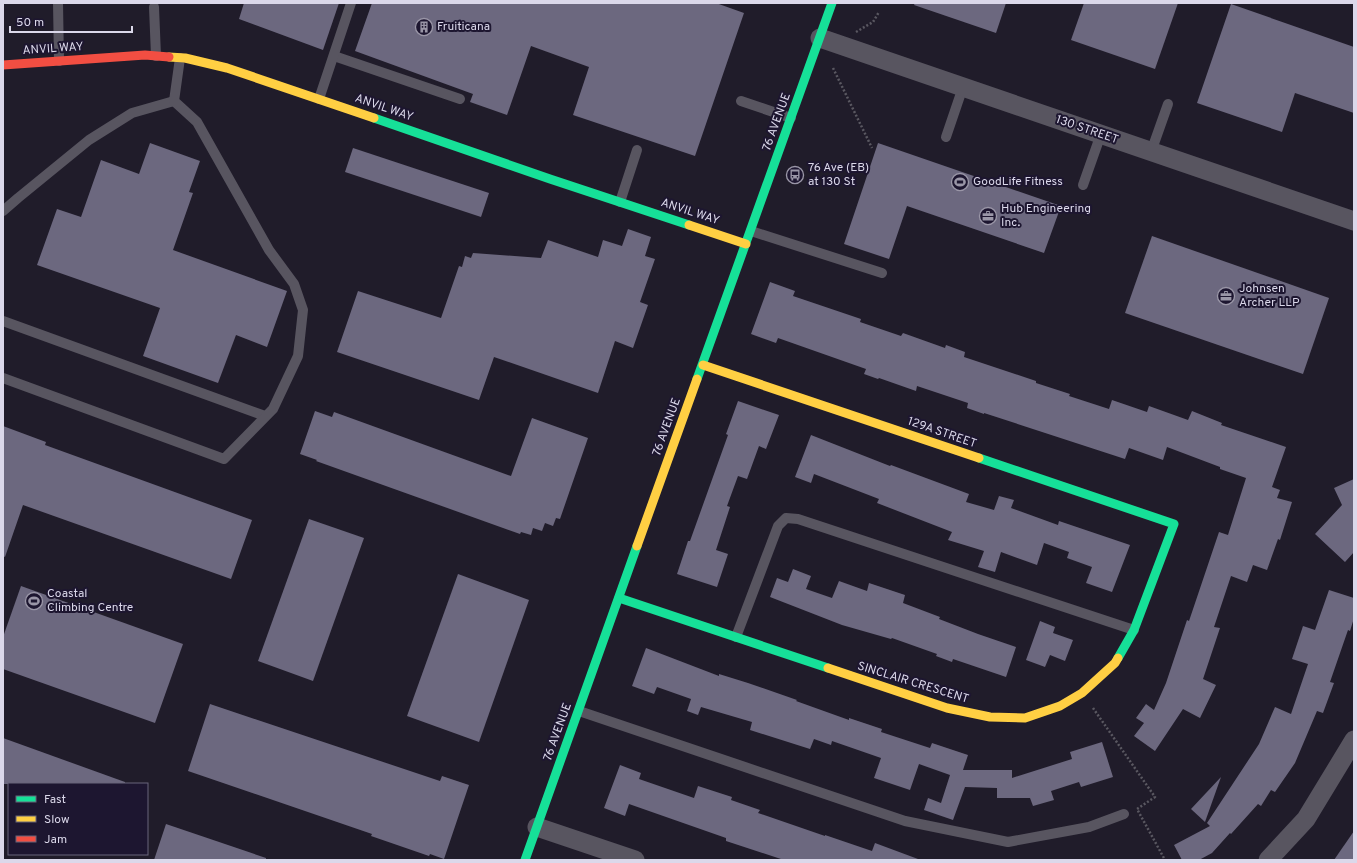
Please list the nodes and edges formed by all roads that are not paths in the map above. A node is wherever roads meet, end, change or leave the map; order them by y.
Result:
1 (58, 3) edge
2 (351, 3) edge
3 (832, 3) edge
4 (152, 4) edge
5 (820, 38) junction
6 (156, 56) junction
7 (334, 56) junction
8 (180, 58) junction
9 (59, 61) junction
10 (3, 65) edge
11 (963, 87) junction
12 (319, 99) junction
13 (460, 99) dead end
14 (174, 101) junction
15 (741, 101) dead end
16 (1168, 104) dead end
17 (791, 118) junction
18 (1101, 134) junction
19 (946, 138) dead end
20 (637, 150) dead end
21 (1151, 152) junction
22 (1083, 185) dead end
23 (620, 202) junction
24 (3, 211) edge
25 (1354, 221) edge
26 (750, 231) junction
27 (746, 244) junction
28 (882, 273) dead end
29 (3, 321) edge
30 (703, 364) junction
31 (3, 378) edge
32 (265, 416) junction
33 (1174, 524) joint
34 (619, 598) junction
35 (1134, 630) junction
36 (736, 637) junction
37 (579, 711) junction
38 (1354, 740) edge
39 (1124, 814) dead end
40 (537, 827) junction
41 (525, 860) edge
42 (635, 860) edge
43 (1268, 860) edge

1 - 9 lane
2 - 7 lane
3 - 5 street, 76 AVENUE
4 - 6 lane
5 - 11 street, 130 STREET
5 - 17 street, 76 AVENUE
6 - 8 street, ANVIL WAY
6 - 9 street, ANVIL WAY
7 - 12 lane
7 - 13 lane
8 - 12 street, ANVIL WAY
8 - 14 lane
9 - 10 street, ANVIL WAY
11 - 18 street, 130 STREET
11 - 19 lane
12 - 23 street, ANVIL WAY
14 - 24 lane
14 - 32 lane
15 - 17 lane
16 - 21 lane
17 - 26 street, 76 AVENUE
18 - 21 street, 130 STREET
18 - 22 lane
20 - 23 lane
21 - 25 street, 130 STREET
23 - 27 street, ANVIL WAY
26 - 27 street, 76 AVENUE
26 - 28 lane
27 - 30 street, 76 AVENUE
29 - 32 lane
30 - 33 street, 129A STREET
30 - 34 street, 76 AVENUE
31 - 32 lane
33 - 35 street, SINCLAIR CRESCENT
34 - 36 street, SINCLAIR CRESCENT
34 - 37 street, 76 AVENUE
35 - 36 street, SINCLAIR CRESCENT
35 - 36 lane
37 - 39 lane
37 - 40 street, 76 AVENUE
38 - 43 street
40 - 41 street, 76 AVENUE
40 - 42 street

